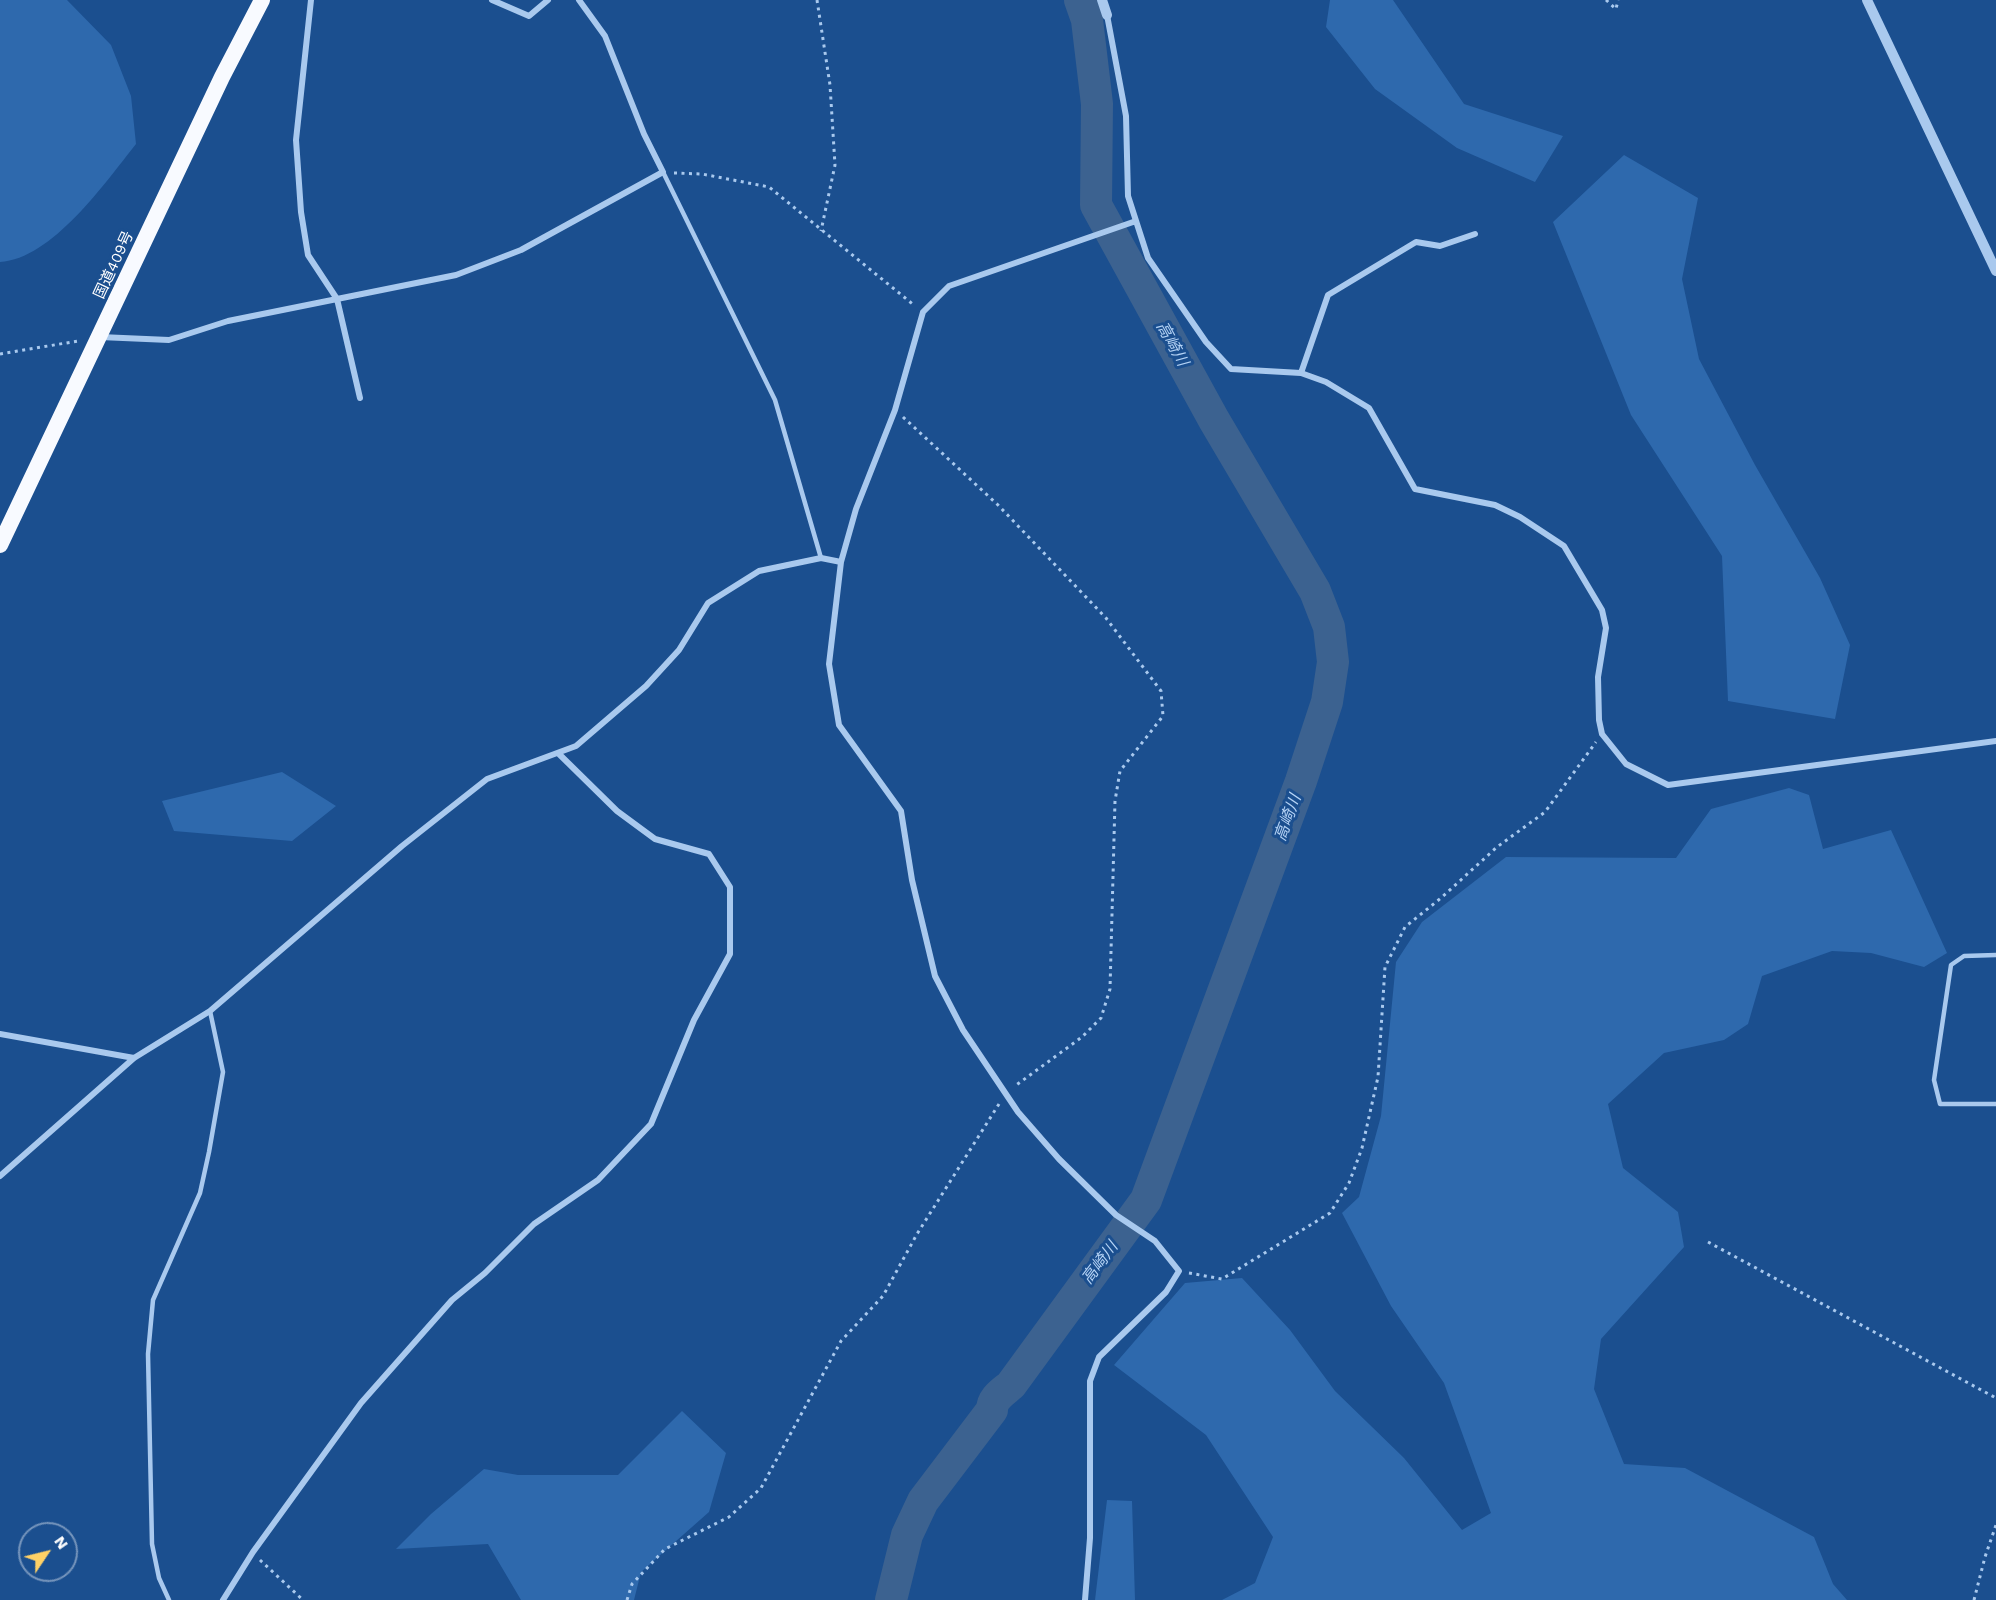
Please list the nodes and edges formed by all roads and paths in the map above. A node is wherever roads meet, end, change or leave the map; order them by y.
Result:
1 (262, 0) edge
2 (311, 0) edge
3 (492, 0) edge
4 (548, 0) edge
5 (579, 0) edge
6 (817, 0) edge
7 (1102, 0) edge
8 (1606, 0) edge
9 (1618, 0) edge
10 (1867, 0) edge
11 (1107, 15) joint
12 (663, 172) junction
13 (1136, 221) junction
14 (821, 231) junction
15 (1475, 234) dead end
16 (1996, 272) edge
17 (337, 299) junction
18 (922, 312) junction
19 (100, 338) junction
20 (0, 354) edge
21 (1301, 373) junction
22 (360, 398) dead end
23 (895, 410) junction
24 (0, 545) edge
25 (821, 558) junction
26 (841, 562) junction
27 (1602, 734) junction
28 (1996, 741) edge
29 (559, 754) junction
30 (1996, 955) edge
31 (210, 1011) junction
32 (0, 1034) edge
33 (134, 1058) junction
34 (1005, 1093) junction
35 (1996, 1104) edge
36 (0, 1176) edge
37 (1708, 1242) dead end
38 (1179, 1271) junction
39 (1996, 1398) edge
40 (1996, 1524) edge
41 (253, 1552) junction
42 (169, 1600) edge
43 (224, 1600) edge
44 (303, 1600) edge
45 (627, 1600) edge
46 (1085, 1600) edge
47 (1974, 1600) edge

1 - 19 highway, 国道409号
2 - 17 street
3 - 4 street
5 - 12 street
6 - 14 path
7 - 11 street
8 - 9 path
10 - 16 street
11 - 13 street
12 - 14 path
12 - 17 street
12 - 25 lane
13 - 18 street
13 - 21 street
14 - 18 path
15 - 21 street
17 - 19 street
17 - 22 street
18 - 23 street
19 - 20 path
19 - 24 highway, 国道409号
21 - 27 street
23 - 26 street
23 - 34 path
25 - 26 street
25 - 29 street
26 - 34 street
27 - 28 street
27 - 38 path
29 - 31 street
29 - 41 street
30 - 35 lane
31 - 33 street
31 - 42 lane
32 - 33 street
33 - 36 street
34 - 38 street
34 - 45 path
37 - 39 path
38 - 46 street
40 - 47 path
41 - 43 street
41 - 44 path

